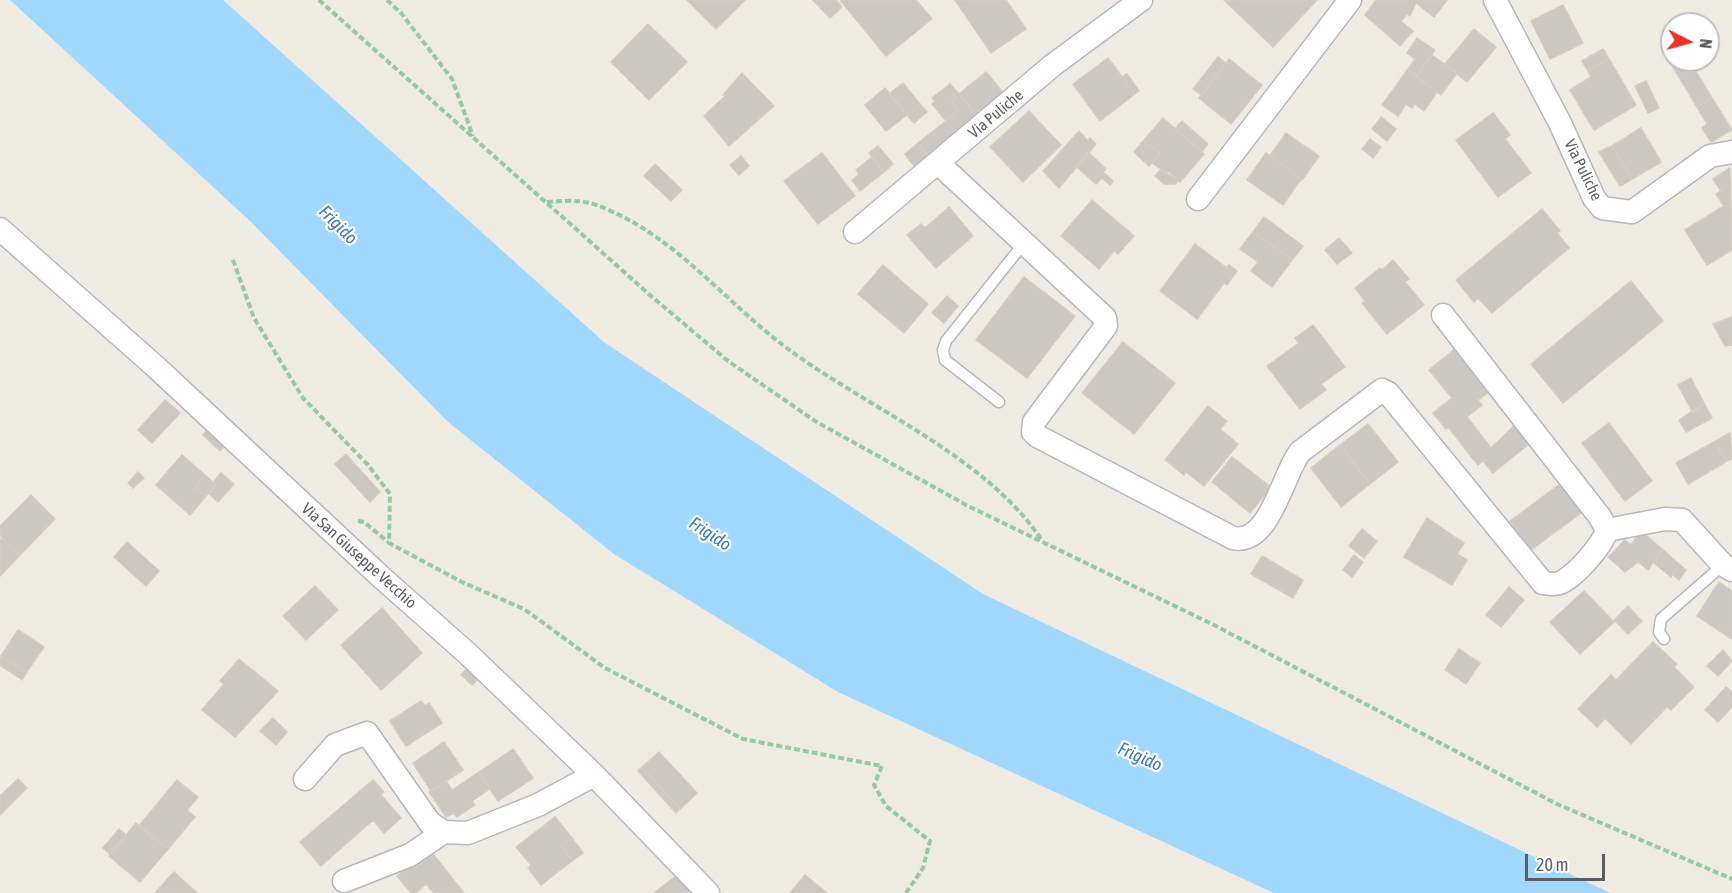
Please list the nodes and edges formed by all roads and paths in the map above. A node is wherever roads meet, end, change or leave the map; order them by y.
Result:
1 (319, 0) edge
2 (387, 0) edge
3 (1141, 0) edge
4 (1350, 0) edge
5 (1495, 0) edge
6 (474, 137) junction
7 (1732, 152) edge
8 (938, 163) junction
9 (1198, 200) dead end
10 (546, 202) junction
11 (0, 229) edge
12 (855, 232) dead end
13 (1024, 243) junction
14 (233, 260) dead end
15 (1443, 315) dead end
16 (999, 402) dead end
17 (1607, 530) junction
18 (1042, 540) junction
19 (1727, 568) edge
20 (1664, 639) dead end
21 (594, 775) junction
22 (305, 779) dead end
23 (444, 832) junction
24 (1732, 879) edge
25 (345, 881) dead end
26 (708, 893) edge
27 (906, 893) edge

1 - 6 path
2 - 6 path
3 - 8 street, Via Puliche
4 - 9 street
5 - 7 street, Via Puliche
6 - 10 path
8 - 12 street, Via Puliche
8 - 13 street
10 - 18 path
10 - 18 path
11 - 21 street, Via San Giuseppe Vecchio
13 - 16 lane
13 - 17 street
14 - 27 path
15 - 17 street
17 - 19 street
18 - 24 path
19 - 20 lane
21 - 23 street
21 - 26 street, Via San Giuseppe Vecchio
22 - 23 street
23 - 25 street

